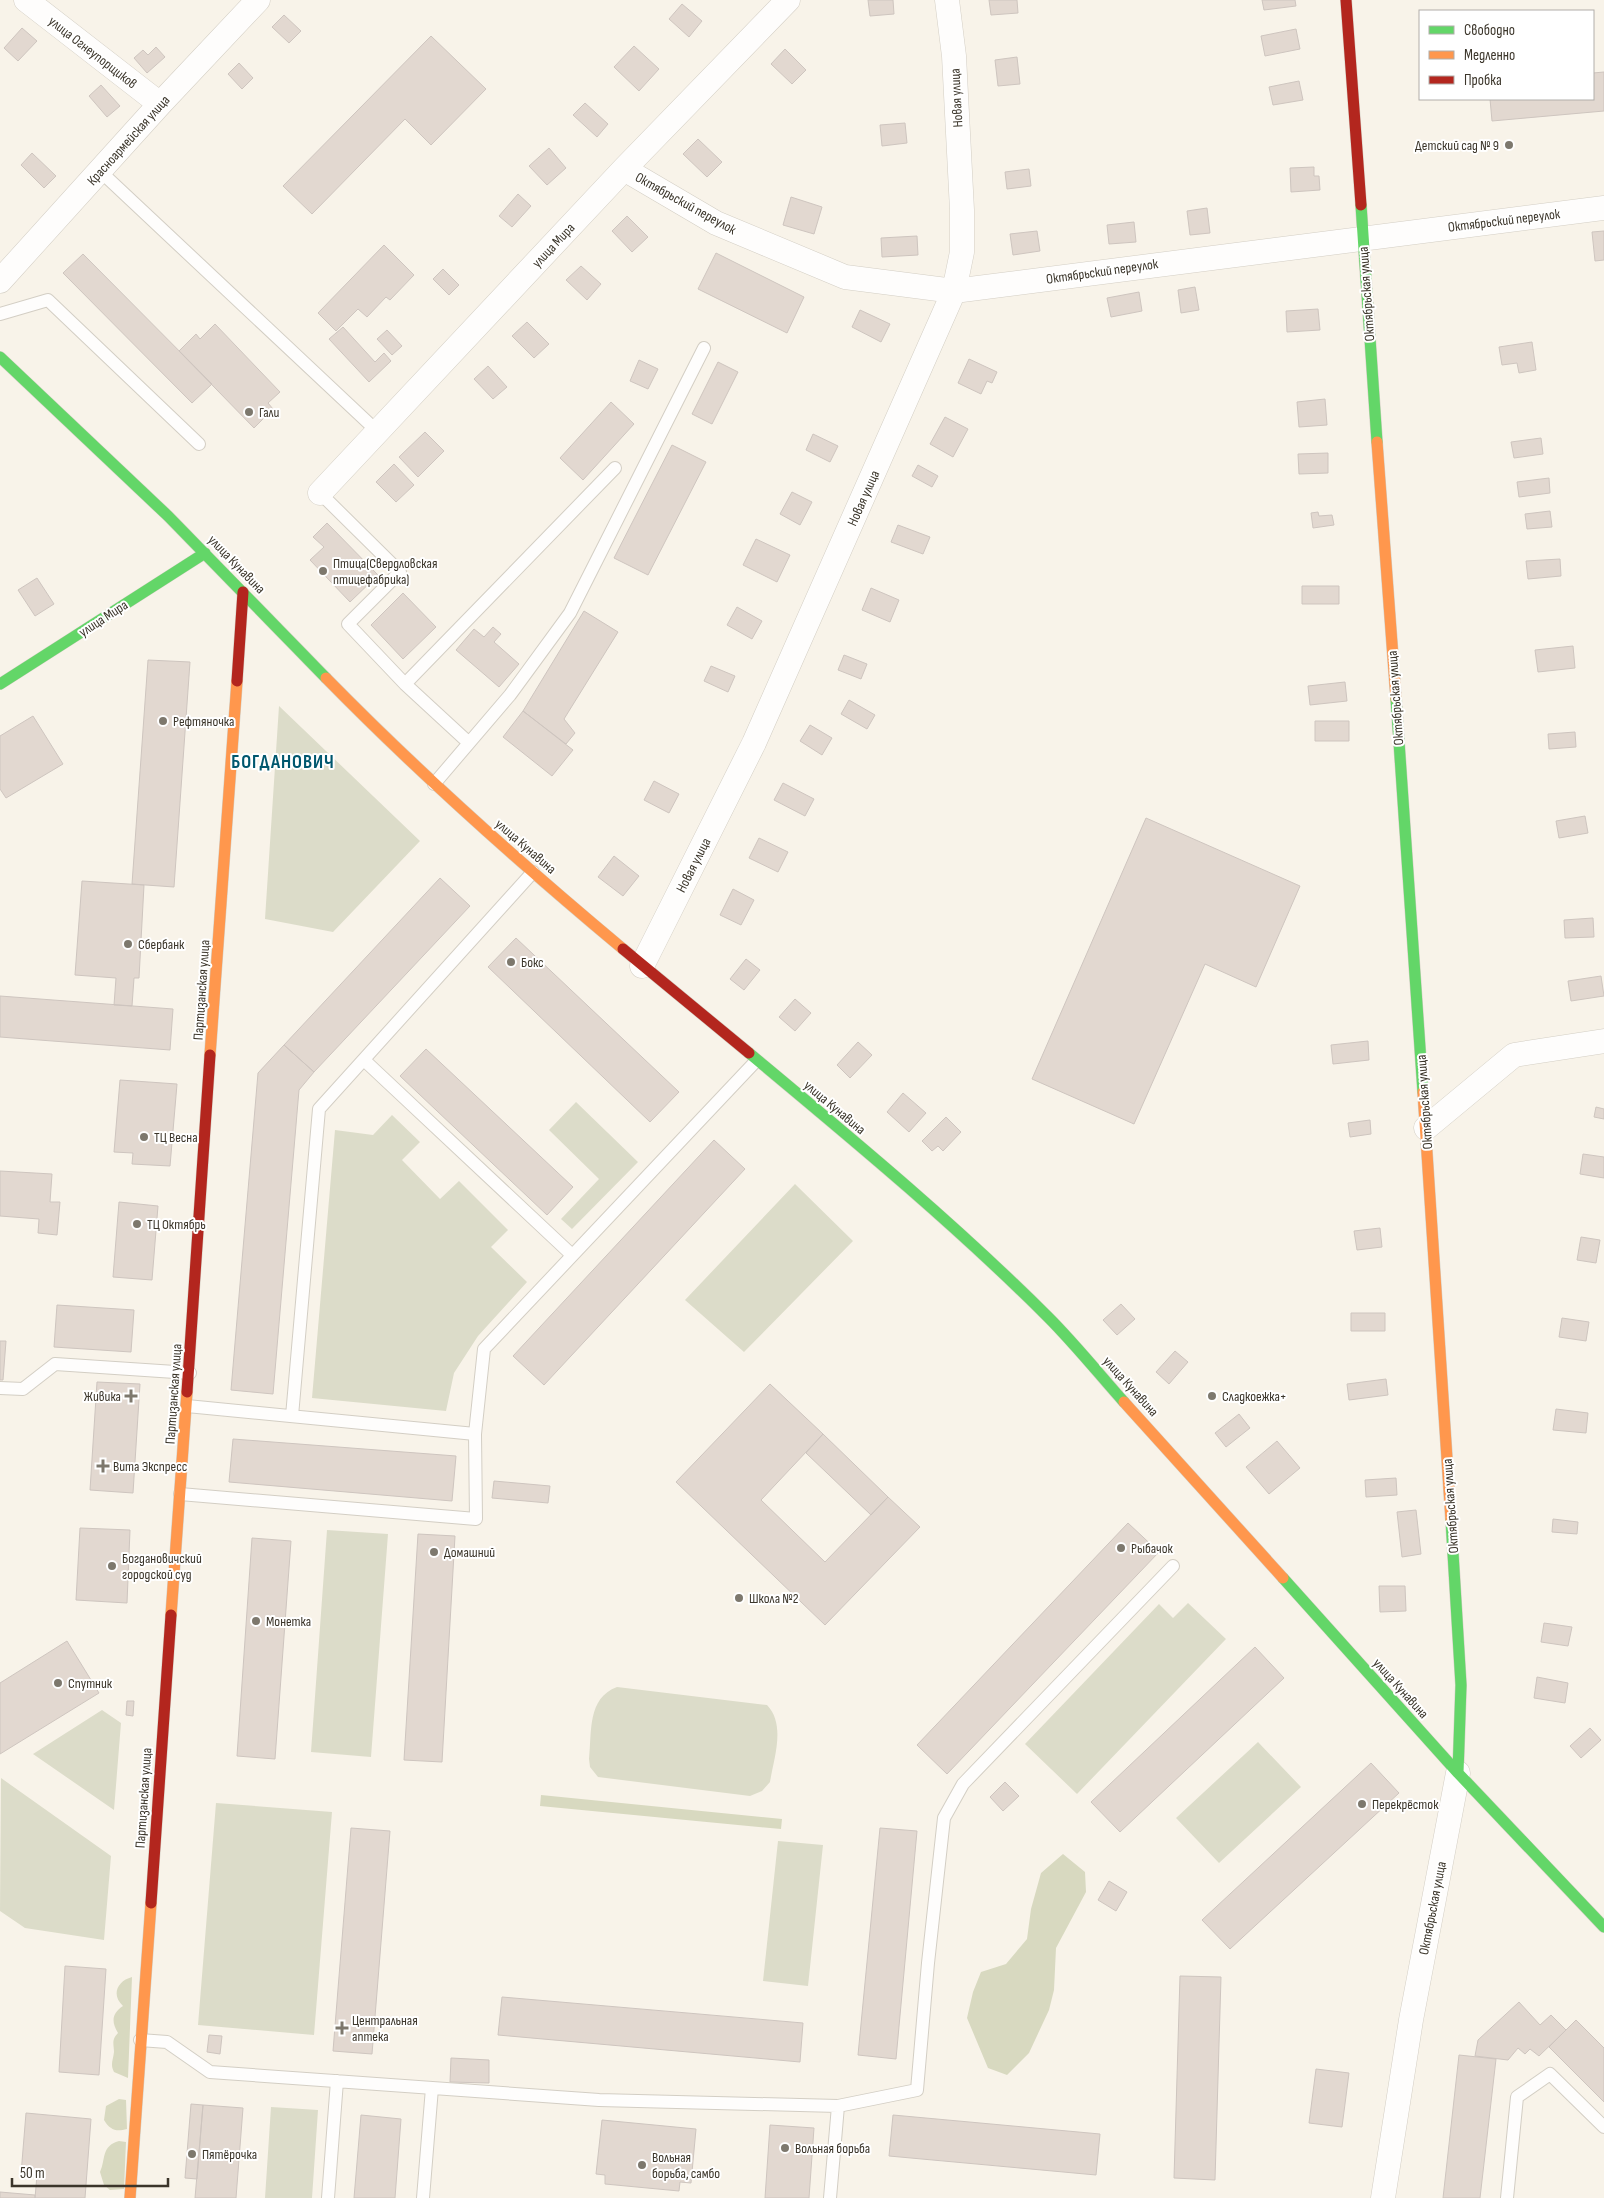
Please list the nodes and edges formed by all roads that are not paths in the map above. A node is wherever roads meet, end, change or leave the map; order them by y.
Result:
1 (26, 0) edge
2 (258, 0) edge
3 (788, 0) edge
4 (947, 0) edge
5 (1346, 0) edge
6 (160, 104) junction
7 (624, 169) junction
8 (100, 172) junction
9 (1604, 208) edge
10 (1362, 237) junction
11 (0, 281) edge
12 (954, 291) junction
13 (0, 314) edge
14 (704, 348) dead end
15 (0, 357) edge
16 (378, 432) junction
17 (199, 444) dead end
18 (615, 468) dead end
19 (320, 493) joint
20 (205, 553) junction
21 (243, 592) junction
22 (0, 684) edge
23 (405, 684) junction
24 (468, 743) junction
25 (434, 784) junction
26 (533, 872) junction
27 (642, 966) junction
28 (1604, 1041) edge
29 (364, 1060) junction
30 (756, 1061) junction
31 (1426, 1128) junction
32 (572, 1256) junction
33 (190, 1373) junction
34 (0, 1388) edge
35 (187, 1406) junction
36 (292, 1416) junction
37 (475, 1434) junction
38 (180, 1494) junction
39 (1173, 1566) dead end
40 (1458, 1773) junction
41 (1604, 1927) edge
42 (140, 2040) junction
43 (337, 2081) junction
44 (432, 2088) junction
45 (838, 2106) junction
46 (1604, 2127) edge
47 (130, 2198) edge
48 (328, 2198) edge
49 (423, 2198) edge
50 (830, 2198) edge
51 (1383, 2198) edge
52 (1506, 2198) edge

1 - 6 street, улица Огнеупорщиков
2 - 6 street, Красноармейская улица
3 - 7 street, улица Мира
4 - 12 street, Новая улица
5 - 10 main road, Октябрьская улица
6 - 8 street, Красноармейская улица
7 - 12 street, Октябрьский переулок
7 - 16 street, улица Мира
8 - 11 street, Красноармейская улица
8 - 16 lane
9 - 10 street, Октябрьский переулок
10 - 12 street, Октябрьский переулок
10 - 31 main road, Октябрьская улица
12 - 27 street, Новая улица
13 - 17 lane
14 - 24 lane
15 - 20 main road, улица Кунавина
16 - 19 street, улица Мира
18 - 23 lane
19 - 23 lane
20 - 21 main road, улица Кунавина
20 - 22 main road, улица Мира
21 - 25 main road, улица Кунавина
21 - 33 main road, Партизанская улица
23 - 24 lane
24 - 25 lane
25 - 26 main road, улица Кунавина
26 - 27 main road, улица Кунавина
26 - 29 lane
27 - 30 main road, улица Кунавина
28 - 31 street
29 - 32 lane
29 - 36 lane
30 - 32 lane
30 - 40 main road, улица Кунавина
31 - 40 main road, Октябрьская улица
32 - 37 lane
33 - 34 lane
33 - 35 main road, Партизанская улица
35 - 36 lane
35 - 38 main road, Партизанская улица
36 - 37 lane
37 - 38 lane
38 - 42 main road, Партизанская улица
39 - 45 lane
40 - 41 main road, улица Кунавина
40 - 51 street, Октябрьская улица
42 - 43 lane
42 - 47 main road, Партизанская улица
43 - 44 lane
43 - 48 lane
44 - 45 lane
44 - 49 lane
45 - 50 lane
46 - 52 lane

